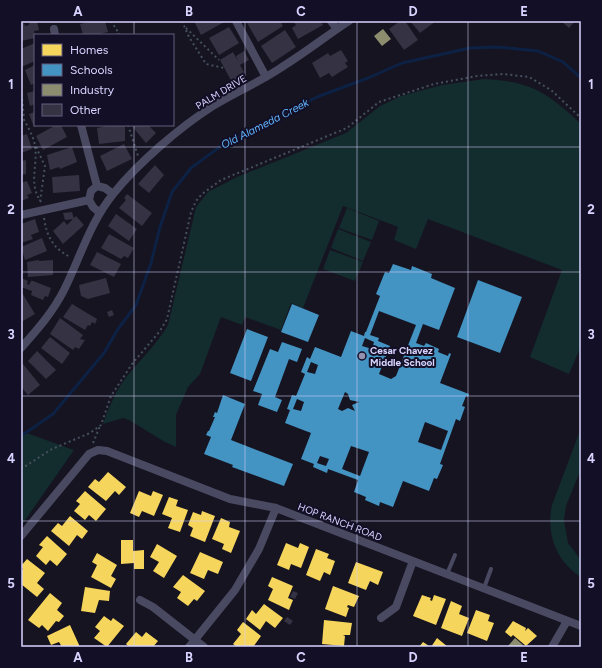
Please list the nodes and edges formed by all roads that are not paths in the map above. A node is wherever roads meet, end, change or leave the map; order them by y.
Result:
1 (236, 21) edge
2 (331, 21) edge
3 (349, 21) edge
4 (337, 29) junction
5 (266, 77) junction
6 (81, 126) edge
7 (97, 186) junction
8 (113, 194) junction
9 (89, 200) junction
10 (100, 213) junction
11 (21, 215) edge
12 (21, 348) edge
13 (276, 508) junction
14 (21, 536) edge
15 (455, 555) dead end
16 (413, 561) junction
17 (491, 569) dead end
18 (448, 574) junction
19 (484, 588) junction
20 (140, 600) dead end
21 (381, 618) dead end
22 (567, 621) junction
23 (581, 626) edge
24 (195, 640) junction
25 (189, 647) edge
26 (204, 647) edge
27 (552, 647) edge

1 - 5 street
2 - 4 street
3 - 4 street, PALM DRIVE
4 - 5 street, PALM DRIVE
5 - 8 street, PALM DRIVE
6 - 7 street
7 - 8 street
7 - 9 street
8 - 10 street, PALM DRIVE
9 - 10 street
9 - 11 street
10 - 12 street, PALM DRIVE
13 - 14 street, HOP RANCH ROAD
13 - 16 street, HOP RANCH ROAD
13 - 24 street
15 - 18 lane
16 - 18 street, HOP RANCH ROAD
16 - 21 street
17 - 19 lane
18 - 19 street, HOP RANCH ROAD
19 - 22 street, HOP RANCH ROAD
20 - 24 street
22 - 23 street, HOP RANCH ROAD
22 - 27 street
24 - 25 street
24 - 26 street

